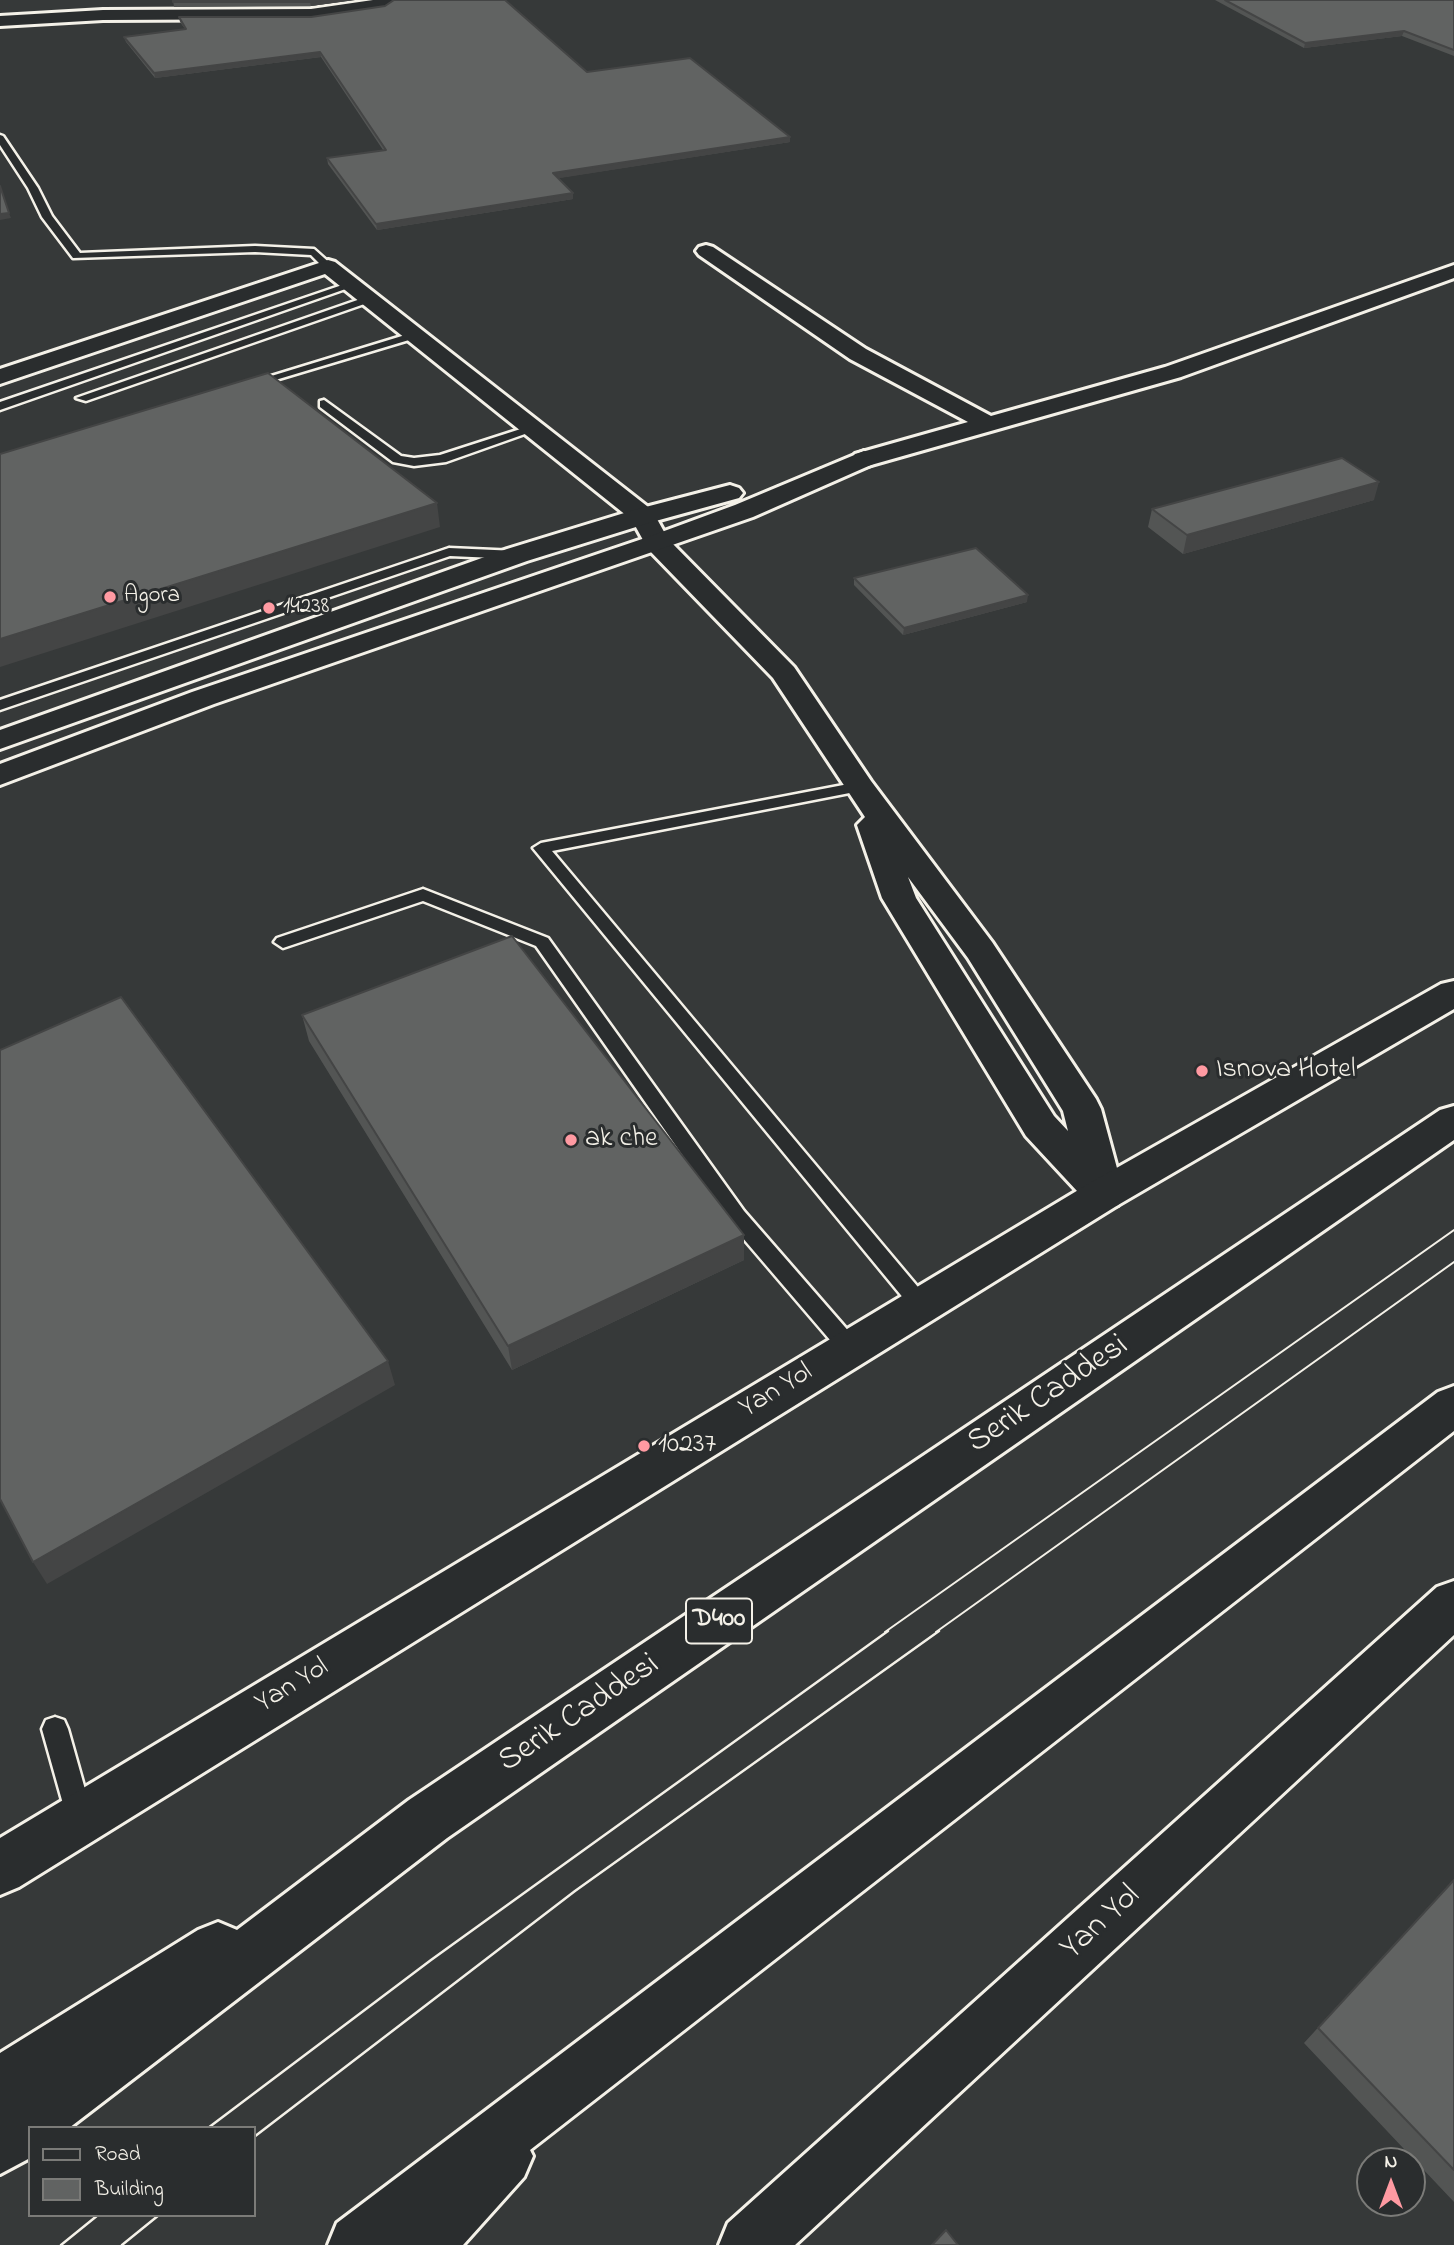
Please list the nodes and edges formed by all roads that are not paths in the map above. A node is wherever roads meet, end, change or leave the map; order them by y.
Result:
1 (385, 0) edge
2 (0, 21) edge
3 (0, 138) edge
4 (706, 251) dead end
5 (328, 266) junction
6 (1454, 271) edge
7 (360, 292) junction
8 (415, 335) junction
9 (0, 377) edge
10 (241, 387) edge
11 (82, 398) dead end
12 (324, 404) dead end
13 (0, 406) edge
14 (991, 425) junction
15 (533, 429) junction
16 (864, 458) junction
17 (643, 516) junction
18 (657, 543) junction
19 (516, 555) junction
20 (0, 705) edge
21 (0, 740) edge
22 (0, 775) edge
23 (859, 787) junction
24 (283, 942) dead end
25 (1454, 993) edge
26 (1454, 1119) edge
27 (1104, 1194) junction
28 (921, 1305) junction
29 (850, 1348) junction
30 (1454, 1405) edge
31 (1454, 1603) edge
32 (55, 1729) dead end
33 (80, 1818) junction
34 (428, 1819) junction
35 (0, 1868) edge
36 (572, 2079) junction
37 (0, 2086) edge
38 (0, 2144) edge
39 (359, 2245) edge
40 (422, 2245) edge
41 (750, 2245) edge

1 - 2 main road
3 - 5 lane
4 - 14 main road
5 - 7 main road
5 - 9 main road
6 - 14 main road
7 - 8 main road
7 - 11 lane
7 - 13 lane
8 - 10 lane
8 - 15 main road
12 - 15 lane
14 - 16 main road
15 - 17 main road
16 - 17 main road
16 - 18 main road
17 - 18 main road
17 - 19 main road
18 - 22 main road
18 - 23 main road
19 - 20 lane
19 - 21 main road
23 - 27 main road
23 - 28 lane
24 - 29 lane
25 - 27 main road, Yan Yol
26 - 34 main road, Serik Caddesi / D400
27 - 28 main road, Yan Yol
28 - 29 main road, Yan Yol
29 - 33 main road, Yan Yol
30 - 36 main road
31 - 41 main road, Yan Yol
32 - 33 lane
33 - 35 main road, Yan Yol
34 - 37 main road
34 - 38 main road, Serik Caddesi / D400
36 - 39 main road
36 - 40 main road

